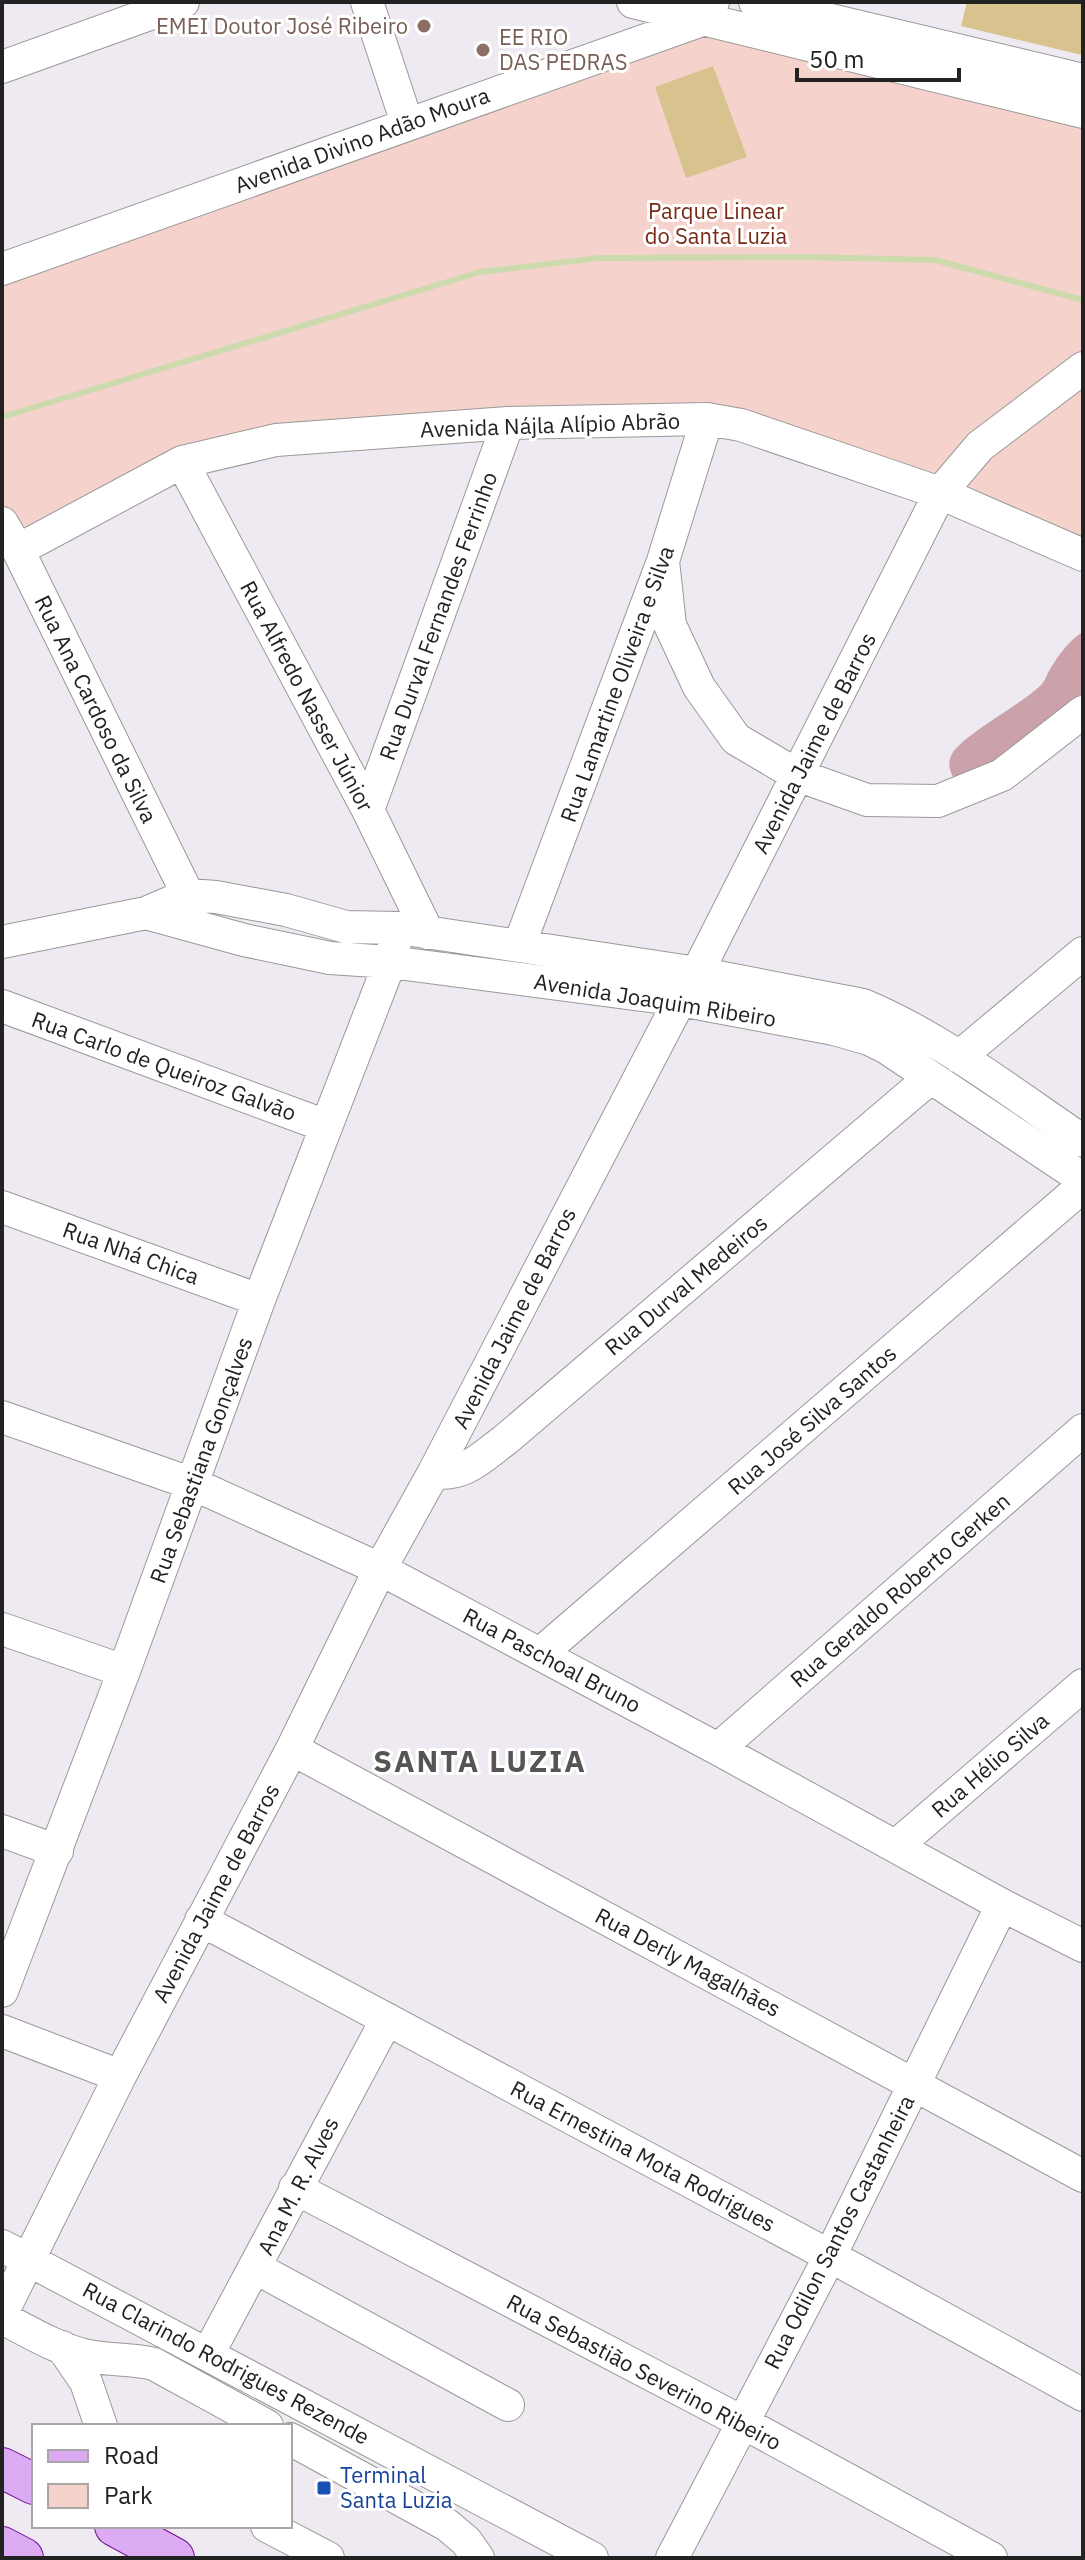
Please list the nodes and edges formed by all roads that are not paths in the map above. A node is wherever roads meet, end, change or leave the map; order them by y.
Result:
1 (183, 2) edge
2 (367, 2) edge
3 (633, 2) edge
4 (755, 2) edge
5 (709, 11) edge
6 (2, 67) edge
7 (1083, 80) edge
8 (1083, 112) edge
9 (407, 123) junction
10 (2, 269) edge
11 (1083, 368) edge
12 (707, 419) junction
13 (508, 423) junction
14 (182, 462) junction
15 (940, 493) junction
16 (10, 537) edge
17 (1083, 555) edge
18 (663, 561) junction
19 (1083, 712) edge
20 (797, 775) junction
21 (368, 810) junction
22 (188, 910) junction
23 (413, 931) junction
24 (2, 942) edge
25 (519, 946) junction
26 (1083, 953) edge
27 (390, 962) junction
28 (688, 987) junction
29 (2, 1006) edge
30 (959, 1057) junction
31 (930, 1078) junction
32 (326, 1126) junction
33 (1083, 1141) edge
34 (1083, 1179) edge
35 (1083, 1186) edge
36 (2, 1207) edge
37 (259, 1300) junction
38 (2, 1417) edge
39 (1083, 1430) edge
40 (434, 1472) junction
41 (193, 1484) junction
42 (380, 1569) junction
43 (2, 1629) edge
44 (541, 1653) junction
45 (124, 1671) junction
46 (1083, 1685) edge
47 (292, 1749) junction
48 (718, 1749) junction
49 (2, 1831) edge
50 (896, 1846) junction
51 (57, 1851) junction
52 (1002, 1905) junction
53 (201, 1920) junction
54 (1081, 1941) edge
55 (2, 1991) edge
56 (387, 2019) junction
57 (2, 2031) edge
58 (120, 2076) junction
59 (913, 2084) junction
60 (1083, 2176) edge
61 (295, 2188) junction
62 (16, 2253) edge
63 (830, 2256) junction
64 (256, 2268) junction
65 (2, 2315) edge
66 (62, 2347) junction
67 (208, 2354) junction
68 (1083, 2395) edge
69 (508, 2405) dead end
70 (742, 2422) junction
71 (100, 2424) edge
72 (263, 2424) edge
73 (292, 2440) edge
74 (2, 2468) edge
75 (32, 2483) edge
76 (119, 2528) edge
77 (271, 2528) edge
78 (2, 2547) edge
79 (23, 2558) edge
80 (174, 2558) edge
81 (328, 2558) edge
82 (478, 2558) edge
83 (592, 2558) edge
84 (672, 2558) edge
85 (991, 2558) edge

1 - 6 street
2 - 9 street
3 - 5 street
4 - 7 street
5 - 8 street
5 - 9 street, Avenida Divino Adão Moura
9 - 10 street, Avenida Divino Adão Moura
11 - 15 street, Avenida Jaime de Barros
12 - 13 street, Avenida Nájla Alípio Abrão
12 - 15 street, Avenida Nájla Alípio Abrão
12 - 18 street, Rua Lamartine Oliveira e Silva
13 - 14 street, Avenida Nájla Alípio Abrão
13 - 21 street, Rua Durval Fernandes Ferrinho
14 - 16 street, Avenida Nájla Alípio Abrão
14 - 21 street, Rua Alfredo Nasser Júnior
15 - 17 street, Avenida Nájla Alípio Abrão
15 - 20 street, Avenida Jaime de Barros
16 - 22 street, Rua Ana Cardoso da Silva
18 - 20 street
18 - 25 street, Rua Lamartine Oliveira e Silva
19 - 20 street
20 - 28 street, Avenida Jaime de Barros
21 - 23 street, Rua Alfredo Nasser Júnior
22 - 23 street, Avenida Joaquim Ribeiro
22 - 24 street
22 - 27 street, Avenida Joaquim Ribeiro
23 - 25 street, Avenida Joaquim Ribeiro
23 - 27 street, Rua Sebastiana Gonçalves
25 - 28 street, Avenida Joaquim Ribeiro
26 - 30 street
27 - 28 street, Avenida Joaquim Ribeiro
27 - 32 street, Rua Sebastiana Gonçalves
28 - 30 street, Avenida Joaquim Ribeiro
28 - 31 street, Avenida Joaquim Ribeiro
28 - 40 street, Avenida Jaime de Barros
29 - 32 street, Rua Carlo de Queiroz Galvão
30 - 33 street, Avenida Joaquim Ribeiro
31 - 34 street, Avenida Joaquim Ribeiro
31 - 40 street, Rua Durval Medeiros
32 - 37 street, Rua Sebastiana Gonçalves
35 - 44 street, Rua José Silva Santos
36 - 37 street, Rua Nhá Chica
37 - 41 street, Rua Sebastiana Gonçalves
38 - 41 street, Rua Paschoal Bruno
39 - 48 street, Rua Geraldo Roberto Gerken
40 - 42 street, Avenida Jaime de Barros
41 - 42 street, Rua Paschoal Bruno
41 - 45 street, Rua Sebastiana Gonçalves
42 - 44 street, Rua Paschoal Bruno
42 - 47 street, Avenida Jaime de Barros
43 - 45 street
44 - 48 street, Rua Paschoal Bruno
45 - 51 street, Rua Sebastiana Gonçalves
46 - 50 street, Rua Hélio Silva
47 - 53 street, Avenida Jaime de Barros
47 - 59 street, Rua Derly Magalhães
48 - 50 street, Rua Paschoal Bruno
49 - 51 street
50 - 52 street, Rua Paschoal Bruno
51 - 55 street, Rua Sebastiana Gonçalves
52 - 54 street, Rua Paschoal Bruno
52 - 59 street, Rua Odilon Santos Castanheira
53 - 56 street, Rua Ernestina Mota Rodrigues
53 - 58 street, Avenida Jaime de Barros
56 - 61 street, Ana M. R. Alves
56 - 63 street, Rua Ernestina Mota Rodrigues
57 - 58 street
58 - 62 street, Avenida Jaime de Barros
59 - 60 street, Rua Derly Magalhães
59 - 63 street, Rua Odilon Santos Castanheira
61 - 64 street, Ana M. R. Alves
61 - 70 street, Rua Sebastião Severino Ribeiro
62 - 65 street, Avenida Jaime de Barros
62 - 67 street, Rua Clarindo Rodrigues Rezende
63 - 68 street, Rua Ernestina Mota Rodrigues
63 - 70 street, Rua Odilon Santos Castanheira
64 - 67 street, Ana M. R. Alves
64 - 69 street
65 - 66 street
66 - 71 street
66 - 72 street
67 - 83 street, Rua Clarindo Rodrigues Rezende
70 - 84 street, Rua Odilon Santos Castanheira
70 - 85 street, Rua Sebastião Severino Ribeiro
73 - 82 street
74 - 75 main road
76 - 80 main road
77 - 81 street
78 - 79 main road

